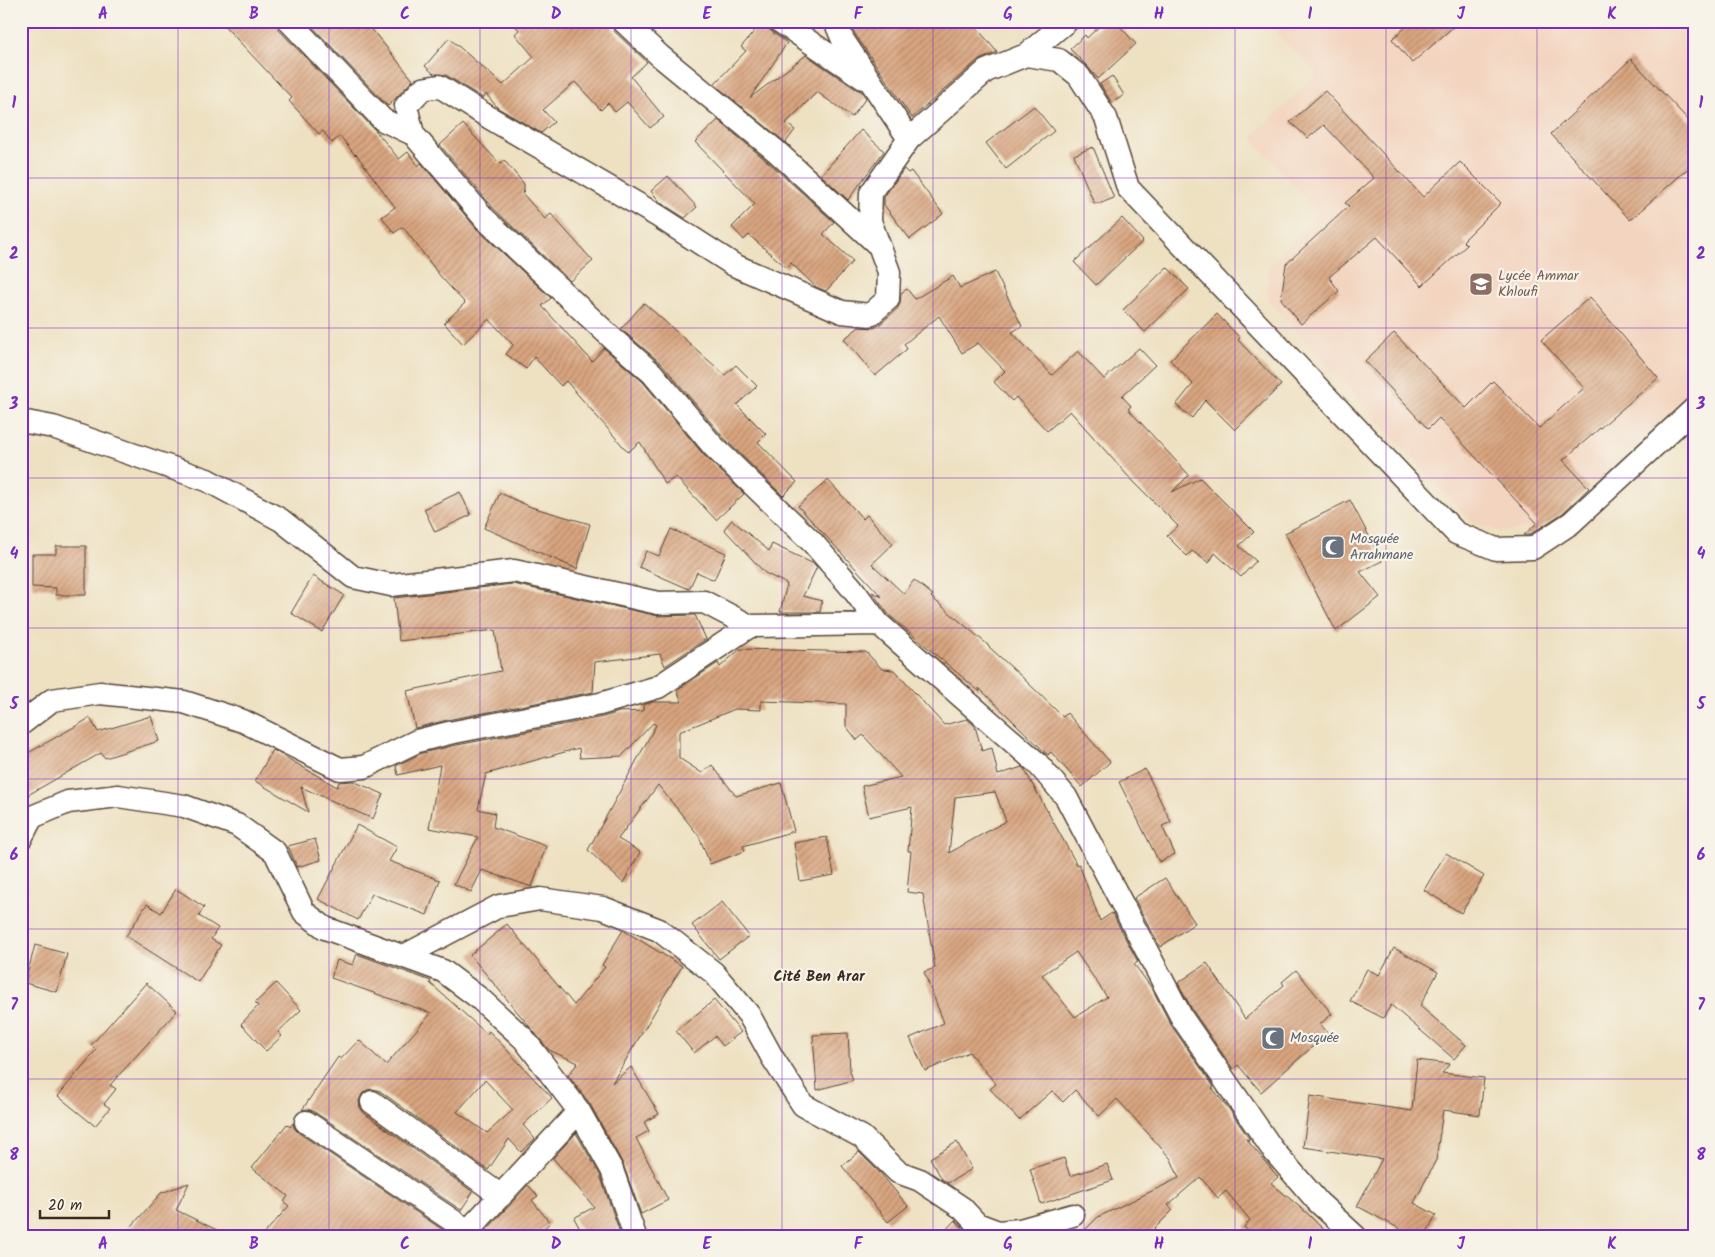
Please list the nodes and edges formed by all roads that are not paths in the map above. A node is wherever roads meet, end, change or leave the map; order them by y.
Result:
1 (289, 21) edge
2 (623, 21) edge
3 (779, 21) edge
4 (835, 21) edge
5 (1067, 21) edge
6 (1026, 55) junction
7 (873, 85) junction
8 (413, 134) junction
9 (910, 139) junction
10 (880, 246) junction
11 (1694, 409) edge
12 (21, 421) edge
13 (879, 624) junction
14 (750, 626) junction
15 (21, 724) edge
16 (21, 838) edge
17 (404, 956) junction
18 (372, 1102) dead end
19 (579, 1111) junction
20 (306, 1122) dead end
21 (500, 1196) junction
22 (1073, 1215) dead end
23 (466, 1233) edge
24 (634, 1236) edge
25 (1355, 1236) edge

1 - 8 street
2 - 10 street
3 - 7 street
4 - 7 street
5 - 6 street
6 - 9 street
6 - 11 street
7 - 9 street
8 - 10 street
8 - 13 street
9 - 10 street
12 - 14 street
13 - 14 street
13 - 25 street
14 - 15 street
16 - 17 street
17 - 19 street
17 - 22 street
18 - 21 street
19 - 21 street
19 - 24 street
20 - 23 street
21 - 23 street

